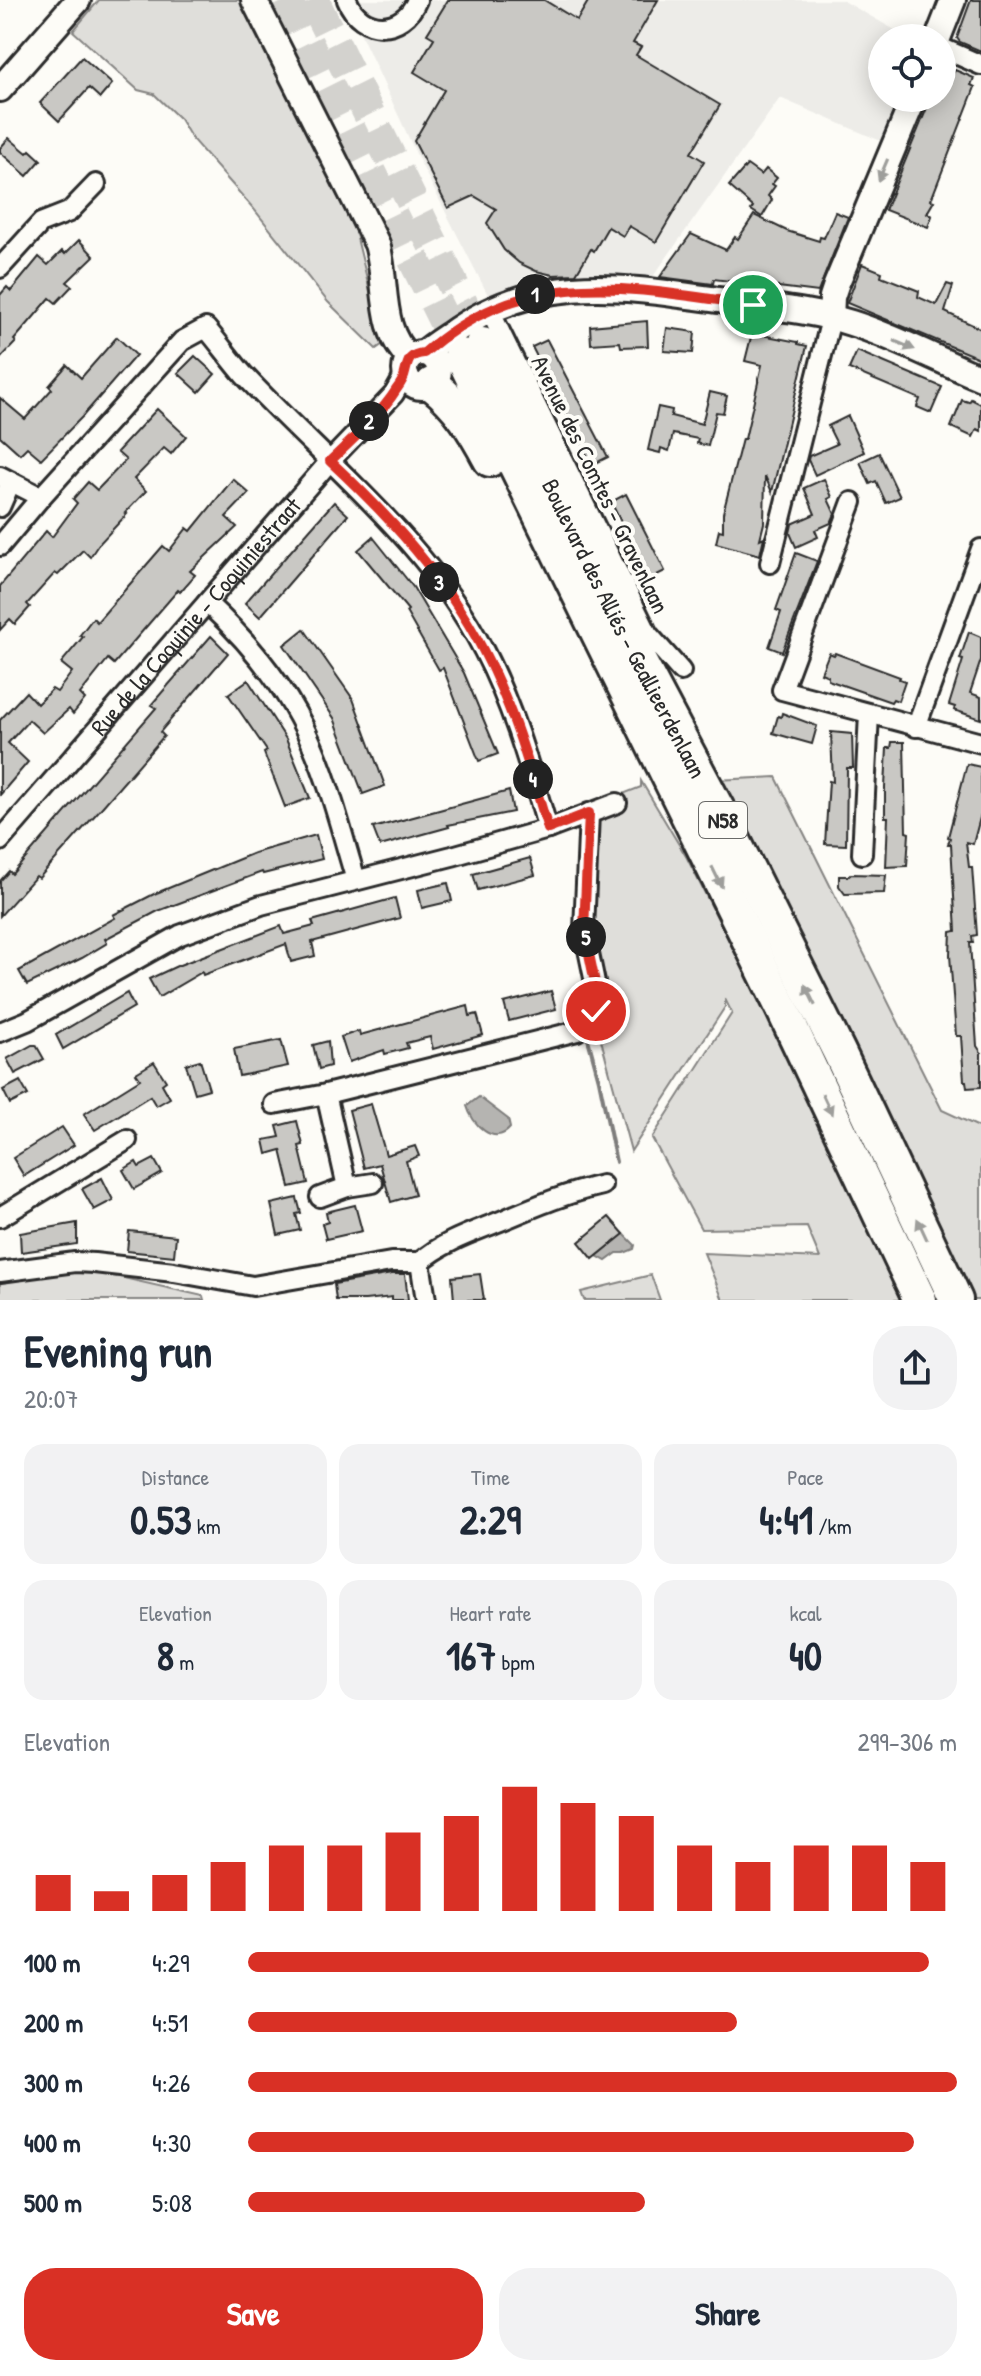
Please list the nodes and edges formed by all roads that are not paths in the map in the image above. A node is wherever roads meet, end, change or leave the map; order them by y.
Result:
1 (78, 0) edge
2 (254, 0) edge
3 (347, 0) edge
4 (417, 0) edge
5 (953, 0) edge
6 (944, 24) edge
7 (956, 54) edge
8 (981, 65) edge
9 (0, 89) edge
10 (908, 112) edge
11 (96, 184) dead end
12 (0, 268) edge
13 (490, 311) junction
14 (831, 319) junction
15 (431, 365) junction
16 (981, 378) edge
17 (330, 461) junction
18 (6, 479) edge
19 (41, 497) junction
20 (852, 502) dead end
21 (0, 507) edge
22 (0, 546) edge
23 (981, 549) edge
24 (770, 563) dead end
25 (207, 603) junction
26 (681, 671) dead end
27 (869, 714) junction
28 (916, 727) junction
29 (981, 743) edge
30 (617, 803) dead end
31 (589, 813) junction
32 (548, 829) junction
33 (0, 841) edge
34 (862, 854) dead end
35 (356, 880) junction
36 (0, 1032) edge
37 (326, 1094) junction
38 (274, 1104) dead end
39 (127, 1140) dead end
40 (373, 1183) dead end
41 (602, 1185) dead end
42 (347, 1187) junction
43 (320, 1197) dead end
44 (0, 1217) edge
45 (420, 1262) junction
46 (0, 1272) edge
47 (426, 1300) edge
48 (920, 1300) edge
49 (956, 1300) edge

1 - 9 street
2 - 15 street
3 - 4 street
5 - 6 street
7 - 8 street
10 -> 14 street
11 - 12 street
13 - 14 street, Rue de la Coquinie - Coquiniestraat
13 - 15 street, Rue de la Coquinie - Coquiniestraat
13 - 26 street, Avenue des Comtes - Gravenlaan
14 -> 16 street, Rue de la Coquinie - Coquiniestraat
14 - 24 street
15 - 17 street, Rue de la Coquinie - Coquiniestraat
15 -> 48 highway, Boulevard des Alliés - Geallieerdenlaan / N58
49 -> 15 highway, Boulevard des Alliés - Geallieerdenlaan / N58
17 - 19 street
17 - 25 street, Rue de la Coquinie - Coquiniestraat
17 - 32 street
18 - 19 street
18 - 21 street
19 - 22 street
20 - 27 street
23 - 28 street
25 - 33 street, Rue de la Coquinie - Coquiniestraat
25 - 35 street
27 - 28 street
27 - 34 street
28 - 29 street
30 - 31 street
31 - 32 street
31 - 37 street
32 - 35 street
35 - 36 street
37 - 38 street
37 - 42 street
39 - 44 street
40 - 42 street
41 - 45 street
42 - 43 street
45 - 46 street
45 - 47 street

